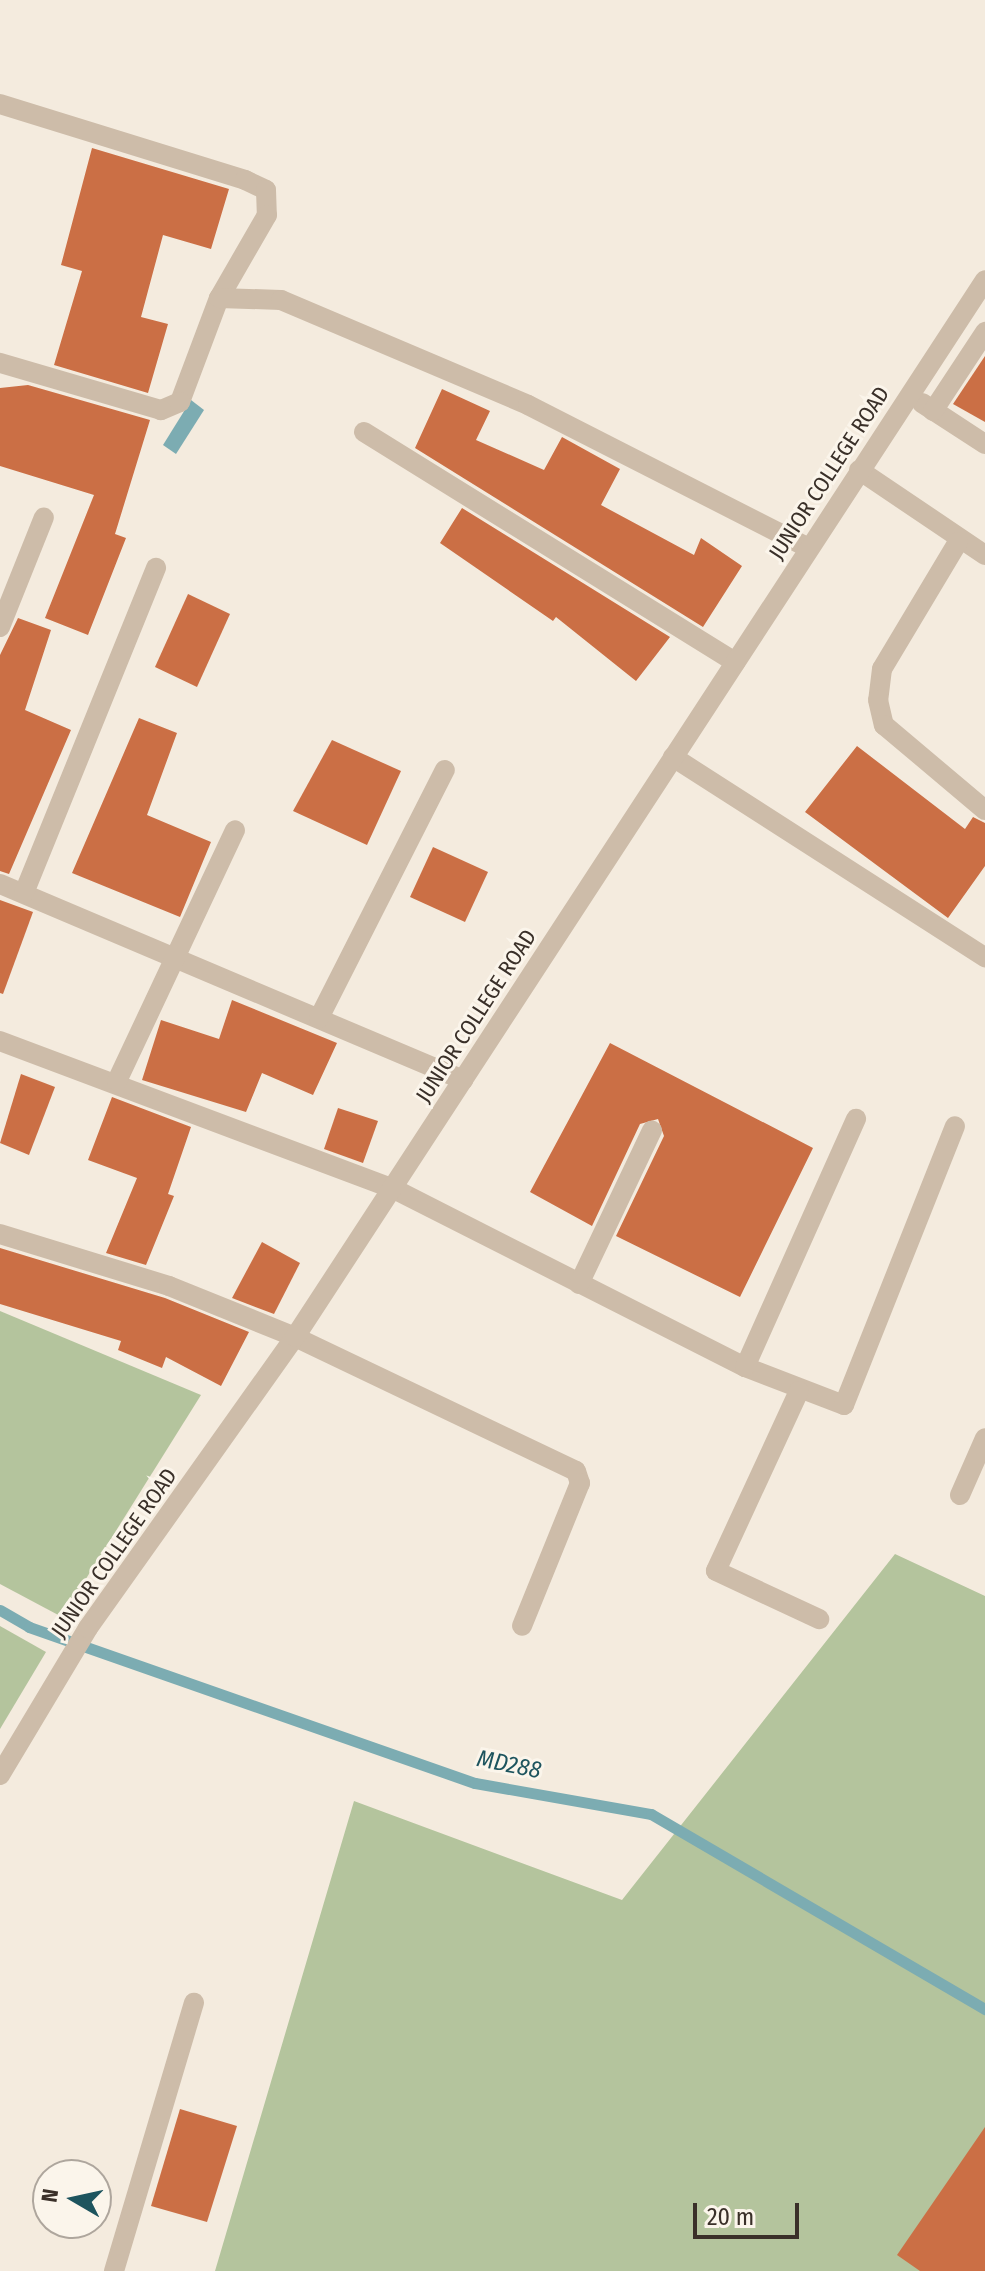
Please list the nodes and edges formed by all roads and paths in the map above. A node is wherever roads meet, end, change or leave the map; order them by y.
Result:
1 (0, 104) edge
2 (985, 280) edge
3 (219, 298) junction
4 (963, 313) junction
5 (985, 330) edge
6 (0, 363) edge
7 (909, 394) junction
8 (933, 411) junction
9 (364, 432) dead end
10 (985, 444) edge
11 (859, 470) junction
12 (44, 517) dead end
13 (958, 542) junction
14 (809, 548) junction
15 (985, 555) edge
16 (156, 568) dead end
17 (0, 627) edge
18 (735, 662) junction
19 (673, 757) junction
20 (445, 770) dead end
21 (985, 810) edge
22 (235, 830) dead end
23 (0, 884) edge
24 (24, 893) junction
25 (173, 956) junction
26 (985, 957) edge
27 (319, 1018) junction
28 (0, 1041) edge
29 (463, 1080) junction
30 (117, 1081) junction
31 (856, 1119) dead end
32 (955, 1126) dead end
33 (652, 1130) dead end
34 (392, 1188) junction
35 (0, 1234) edge
36 (579, 1284) junction
37 (295, 1337) junction
38 (745, 1367) junction
39 (799, 1391) junction
40 (984, 1445) edge
41 (960, 1495) dead end
42 (819, 1619) dead end
43 (522, 1626) dead end
44 (0, 1775) edge
45 (194, 2003) dead end
46 (114, 2271) edge

1 - 3 street
2 - 4 street, JUNIOR COLLEGE ROAD
3 - 6 street
3 - 14 street
4 - 5 street
4 - 7 street, JUNIOR COLLEGE ROAD
5 - 8 street
7 - 8 street
7 - 11 street, JUNIOR COLLEGE ROAD
8 - 10 street
9 - 18 street
11 - 13 street
11 - 14 street, JUNIOR COLLEGE ROAD
12 - 17 street
13 - 15 street
13 - 21 street
14 - 18 street, JUNIOR COLLEGE ROAD
16 - 24 street
18 - 19 street, JUNIOR COLLEGE ROAD
19 - 26 street
19 - 29 street, JUNIOR COLLEGE ROAD
20 - 27 street
22 - 25 street
23 - 24 street
24 - 25 street
25 - 27 street
25 - 30 street
27 - 29 street
28 - 30 street
29 - 34 street, JUNIOR COLLEGE ROAD
30 - 34 street
31 - 38 street
32 - 39 street
33 - 36 street
34 - 36 street
34 - 37 street, JUNIOR COLLEGE ROAD
35 - 37 street
36 - 38 street
37 - 43 street
37 - 44 street, JUNIOR COLLEGE ROAD
38 - 39 street
39 - 42 street
40 - 41 street
45 - 46 street

